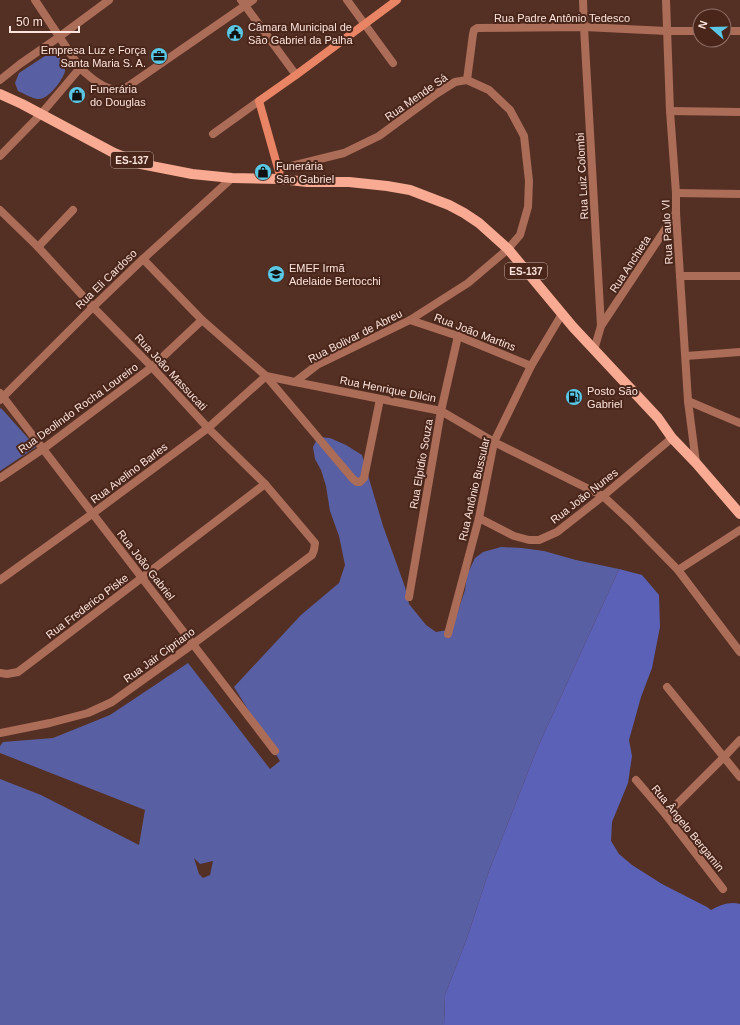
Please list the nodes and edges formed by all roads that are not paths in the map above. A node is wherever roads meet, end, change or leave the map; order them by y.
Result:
1 (35, 0) edge
2 (109, 0) edge
3 (253, 0) edge
4 (347, 0) edge
5 (396, 0) edge
6 (583, 0) edge
7 (666, 0) edge
8 (244, 3) edge
9 (364, 24) junction
10 (584, 27) junction
11 (667, 31) junction
12 (692, 31) edge
13 (59, 38) junction
14 (393, 63) dead end
15 (80, 68) junction
16 (296, 75) junction
17 (0, 80) edge
18 (467, 80) junction
19 (0, 94) edge
20 (259, 101) junction
21 (670, 111) junction
22 (740, 112) edge
23 (41, 114) junction
24 (213, 134) dead end
25 (0, 156) edge
26 (280, 174) junction
27 (232, 178) junction
28 (676, 193) junction
29 (740, 194) edge
30 (0, 210) edge
31 (73, 210) dead end
32 (676, 213) junction
33 (38, 247) junction
34 (508, 249) junction
35 (143, 259) junction
36 (680, 276) junction
37 (740, 276) edge
38 (93, 307) junction
39 (562, 314) junction
40 (202, 320) junction
41 (410, 320) junction
42 (602, 326) junction
43 (458, 336) junction
44 (594, 350) junction
45 (740, 352) edge
46 (686, 356) junction
47 (531, 366) junction
48 (152, 367) junction
49 (266, 376) junction
50 (295, 382) junction
51 (1, 397) edge
52 (380, 399) junction
53 (688, 401) junction
54 (441, 411) junction
55 (740, 423) edge
56 (208, 428) junction
57 (672, 438) junction
58 (494, 442) junction
59 (42, 449) junction
60 (696, 463) junction
61 (0, 478) edge
62 (265, 484) junction
63 (603, 496) junction
64 (92, 514) junction
65 (740, 514) edge
66 (479, 518) junction
67 (740, 530) edge
68 (312, 555) joint
69 (678, 570) junction
70 (142, 578) junction
71 (0, 580) edge
72 (409, 597) dead end
73 (448, 634) dead end
74 (193, 644) junction
75 (740, 652) edge
76 (0, 673) edge
77 (667, 687) dead end
78 (0, 733) edge
79 (740, 740) edge
80 (275, 751) dead end
81 (724, 757) junction
82 (740, 777) edge
83 (636, 780) dead end
84 (666, 815) junction
85 (723, 889) dead end

1 - 13 street
2 - 13 street
3 - 8 street
4 - 9 street
5 - 9 street
6 - 10 street, Rua Luiz Colombi
7 - 11 street, Rua Paulo VI
8 - 15 street
8 - 16 street
9 - 14 street
9 - 16 street
10 - 11 street, Rua Padre Antônio Tedesco
10 - 18 street, Rua Padre Antônio Tedesco
10 - 42 street, Rua Luiz Colombi
11 - 12 street, Rua Padre Antônio Tedesco
11 - 21 street, Rua Paulo VI
13 - 15 street
13 - 17 street
15 - 23 street
16 - 20 street
18 - 26 street, Rua Mende Sá
18 - 34 street
19 - 23 main road, ES-137
20 - 24 street
20 - 26 street
21 - 22 street
21 - 28 street, Rua Paulo VI
23 - 25 street
23 - 27 main road, ES-137
26 - 27 main road, ES-137
26 - 34 main road, ES-137
27 - 35 street, Rua Eli Cardoso
28 - 29 street
28 - 32 street, Rua Paulo VI
30 - 33 street, Rua João Massucati
31 - 33 street
32 - 36 street, Rua Paulo VI
32 - 42 street, Rua Anchieta
33 - 38 street, Rua João Massucati
34 - 39 main road, ES-137
34 - 41 street, Rua Bolivar de Abreu
35 - 38 street, Rua Eli Cardoso
35 - 40 street
36 - 37 street
36 - 46 street, Rua Paulo VI
38 - 48 street, Rua João Massucati
38 - 51 street, Rua Eli Cardoso
39 - 44 main road, ES-137
39 - 47 street, Rua Antônio Bussular
40 - 48 street, Rua Deolindo Rocha Loureiro
40 - 49 street
41 - 43 street, Rua João Martins
41 - 50 street, Rua Bolivar de Abreu
42 - 44 street, Rua Luiz Colombi
43 - 47 street, Rua João Martins
43 - 54 street, Rua Elpídio Souza
44 - 57 main road, ES-137
45 - 46 street
46 - 53 street, Rua Paulo VI
47 - 58 street, Rua Antônio Bussular
48 - 56 street, Rua João Massucati
48 - 59 street, Rua Deolindo Rocha Loureiro
49 - 50 street
49 - 52 street
49 - 56 street, Rua Avelino Barles
50 - 52 street, Rua Henrique Dilcin
51 - 59 street, Rua João Gabriel
52 - 54 street, Rua Henrique Dilcin
53 - 55 street
53 - 60 street, Rua Paulo VI
54 - 58 street, Rua Henrique Dilcin
54 - 72 street, Rua Elpídio Souza
56 - 62 street, Rua João Massucati
56 - 64 street, Rua Avelino Barles
57 - 60 main road, ES-137
57 - 63 street, Rua João Nunes
58 - 63 street, Rua Henrique Dilcin
58 - 66 street, Rua Antônio Bussular
59 - 61 street, Rua Deolindo Rocha Loureiro
59 - 64 street, Rua João Gabriel
60 - 65 main road, ES-137
62 - 68 street, Rua João Massucati
62 - 70 street, Rua Frederico Piske
63 - 66 street, Rua João Nunes
63 - 69 street, Rua Henrique Dilcin
64 - 70 street, Rua João Gabriel
64 - 71 street, Rua Avelino Barles
66 - 73 street, Rua Antônio Bussular
67 - 69 street
68 - 74 street, Rua Jair Cipriano
69 - 75 street, Rua Henrique Dilcin
70 - 74 street, Rua João Gabriel
70 - 76 street, Rua Frederico Piske
74 - 78 street, Rua Jair Cipriano
74 - 80 street, Rua João Gabriel
77 - 81 street
79 - 81 street
81 - 82 street
81 - 84 street
83 - 84 street, Rua Ângelo Bergamin
84 - 85 street, Rua Ângelo Bergamin

